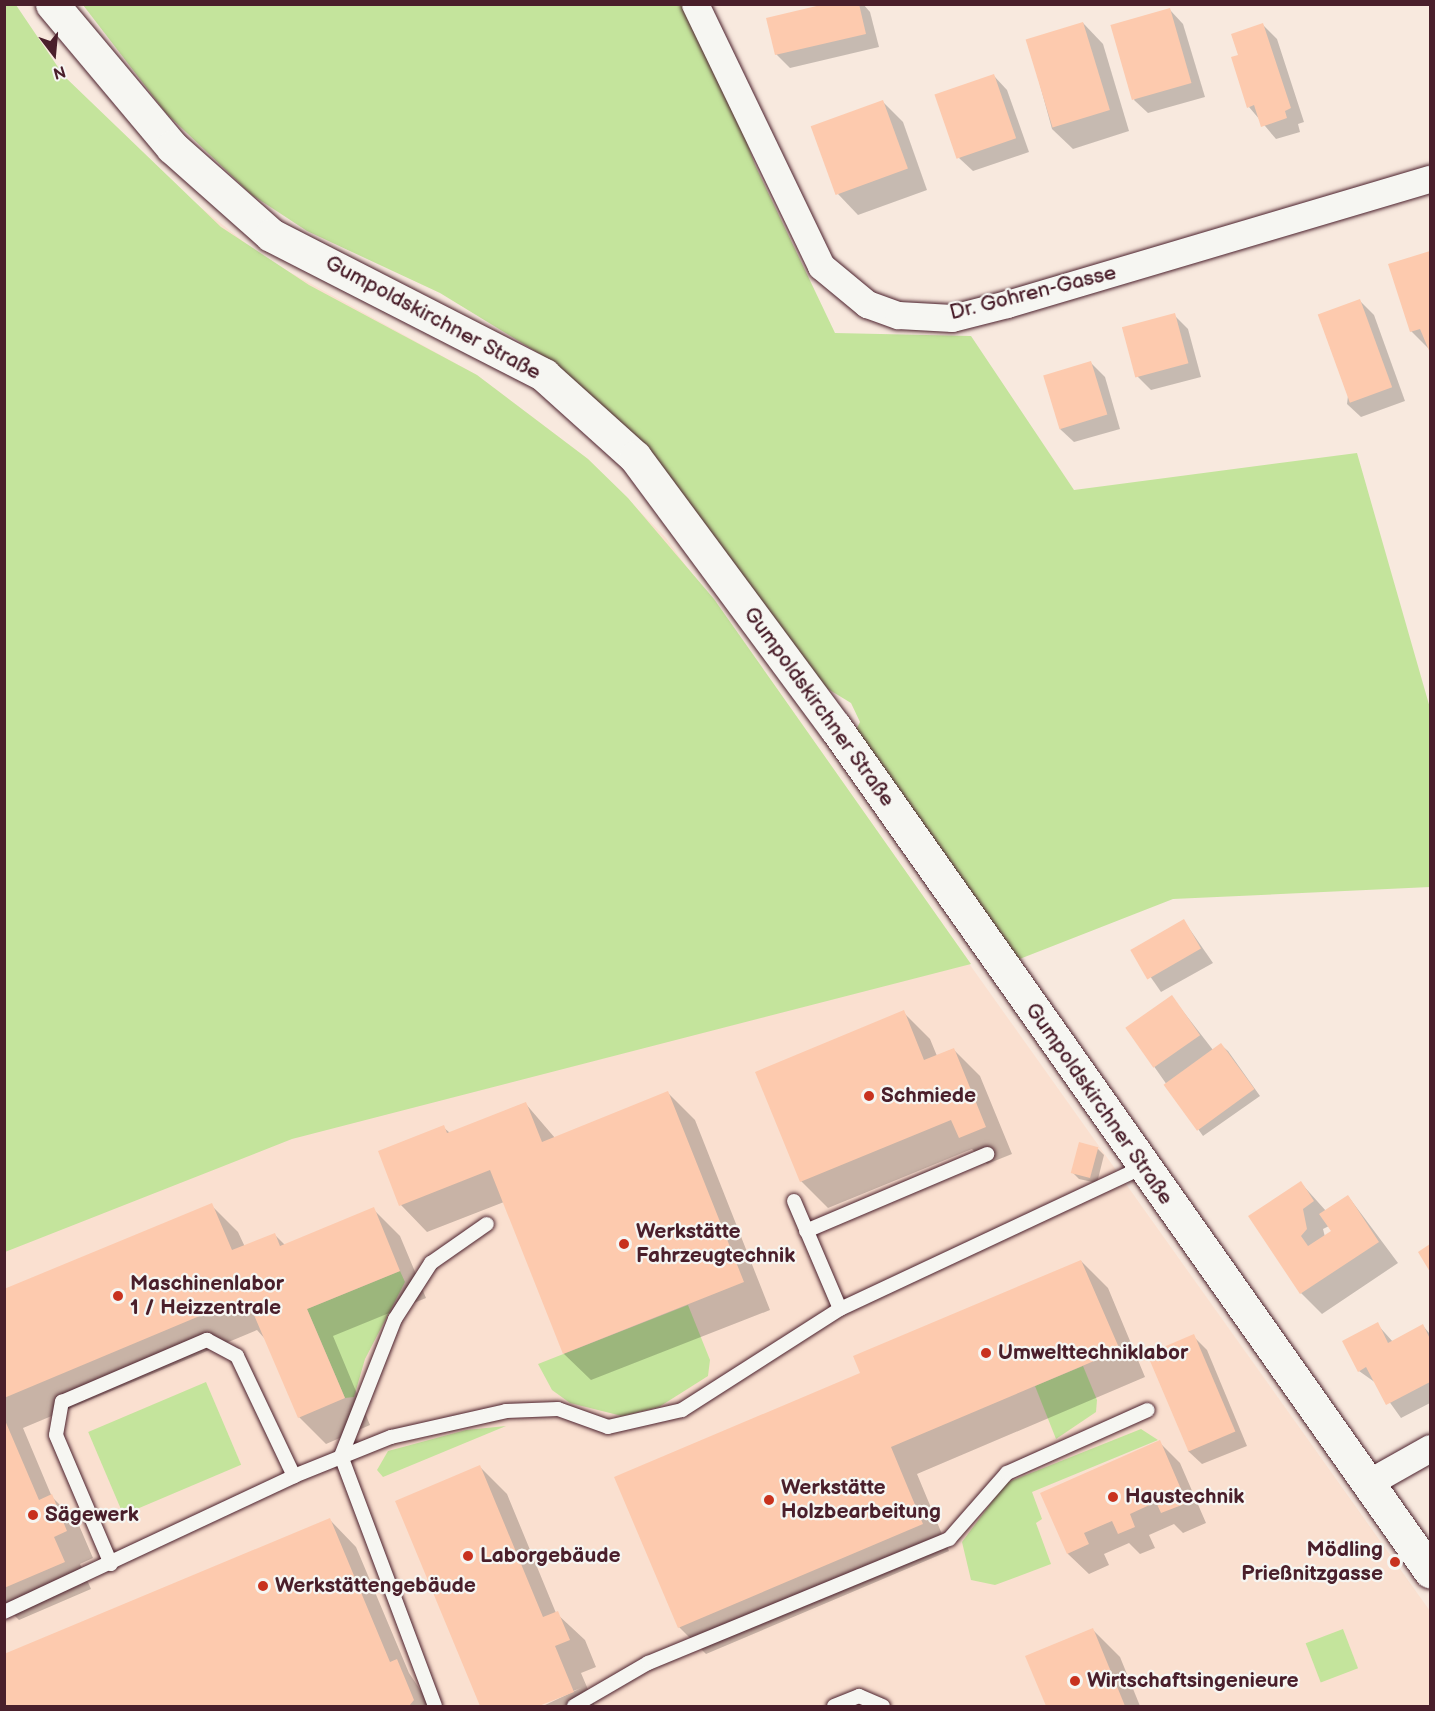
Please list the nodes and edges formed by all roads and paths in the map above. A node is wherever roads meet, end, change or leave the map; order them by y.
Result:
1 (52, 4) edge
2 (695, 4) edge
3 (1431, 178) edge
4 (987, 1154) dead end
5 (1143, 1167) junction
6 (794, 1201) dead end
7 (487, 1224) dead end
8 (806, 1231) junction
9 (840, 1309) junction
10 (1148, 1410) dead end
11 (1431, 1448) edge
12 (341, 1456) junction
13 (294, 1476) junction
14 (1368, 1483) junction
15 (111, 1564) junction
16 (1431, 1571) edge
17 (4, 1612) edge
18 (435, 1707) edge
19 (574, 1707) edge
20 (834, 1707) edge
21 (883, 1707) edge

1 - 5 main road, Gumpoldskirchner Straße
2 - 3 street, Dr. Gohren-Gasse
4 - 8 lane
5 - 9 lane
5 - 14 main road, Gumpoldskirchner Straße
6 - 8 lane
7 - 12 lane
8 - 9 lane
9 - 12 lane
10 - 19 lane
11 - 14 street
12 - 13 lane
12 - 18 lane
13 - 15 lane
13 - 15 lane
14 - 16 main road, Gumpoldskirchner Straße
15 - 17 lane
20 - 21 lane

